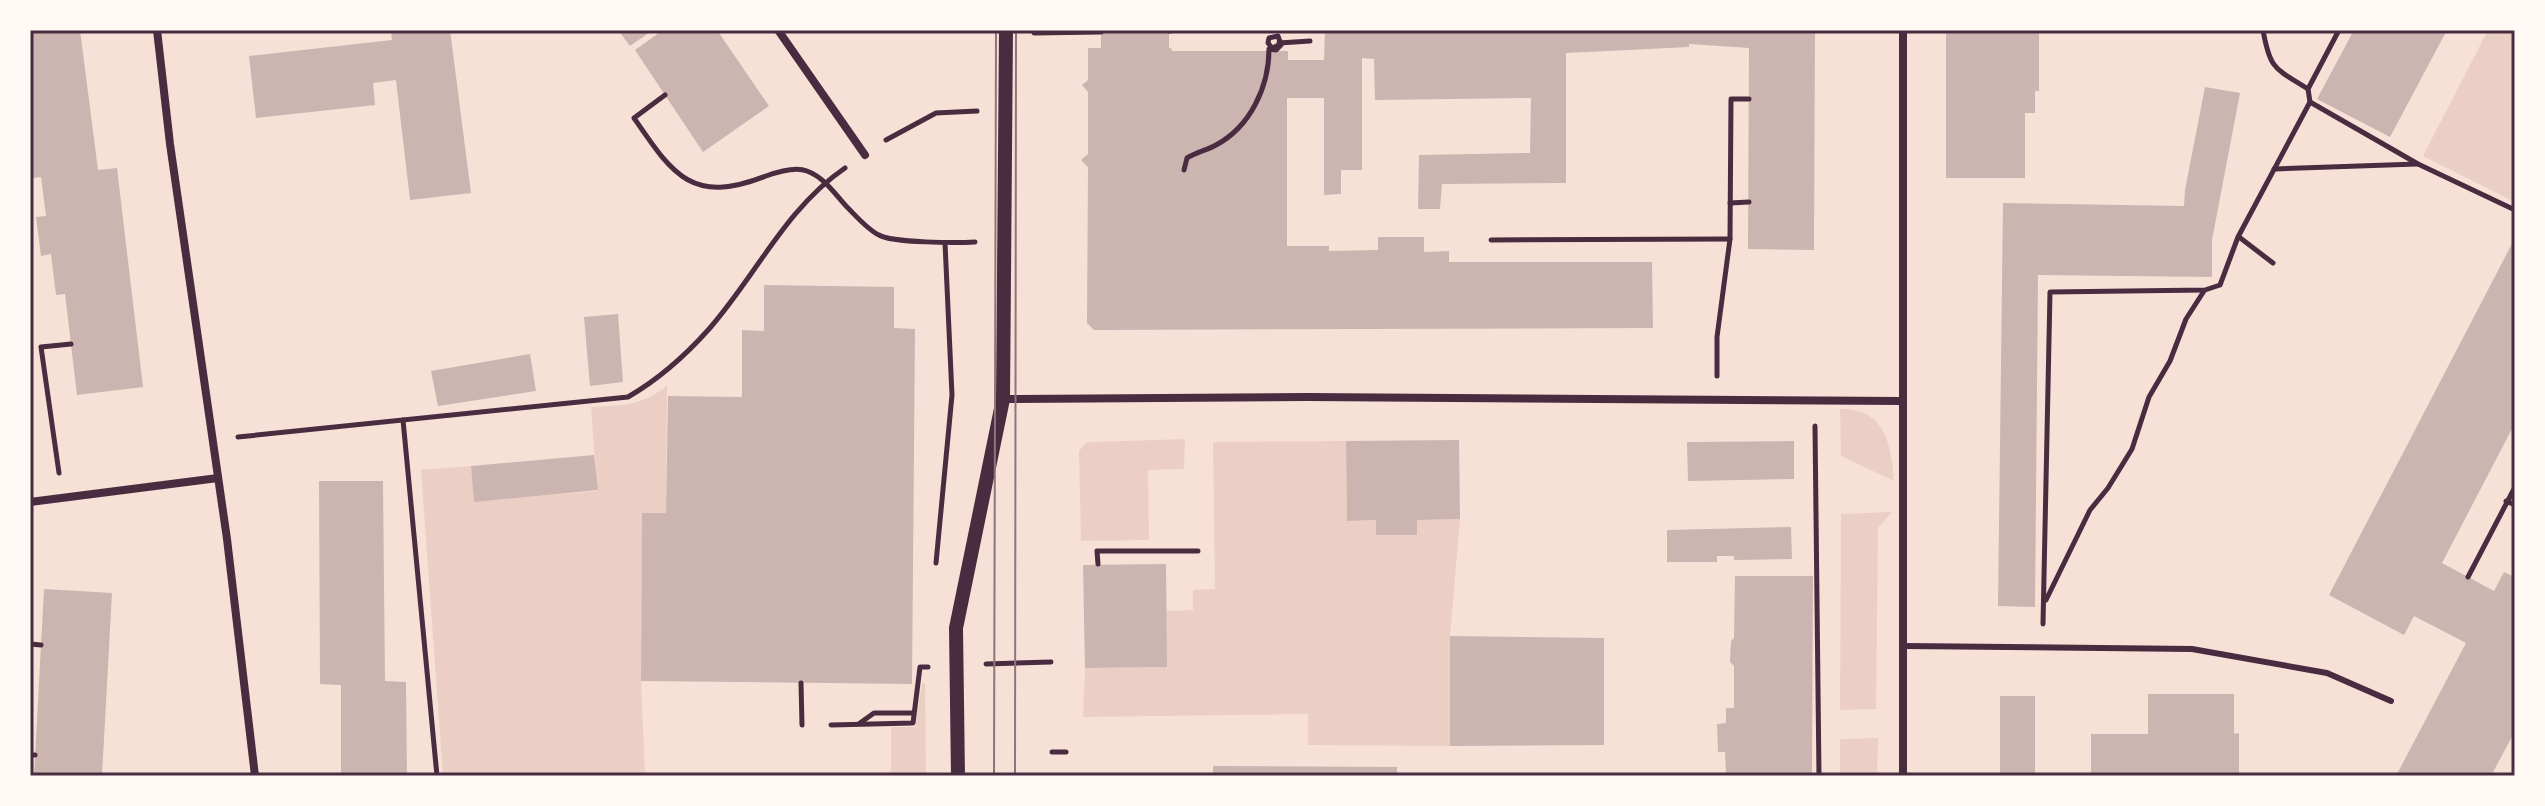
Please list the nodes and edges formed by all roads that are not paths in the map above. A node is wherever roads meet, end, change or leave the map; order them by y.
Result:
1 (157, 30) edge
2 (778, 30) edge
3 (1903, 30) edge
4 (1006, 32) edge
5 (865, 155) road end
6 (1003, 399) junction
7 (1901, 401) junction
8 (218, 478) junction
9 (30, 502) edge
10 (1904, 646) junction
11 (2391, 701) dead end
12 (255, 776) edge
13 (958, 776) edge
14 (1903, 776) edge

1 - 8 street
2 - 5 street
3 - 7 street
4 - 6 street
6 - 7 street
6 - 13 street
7 - 10 street
8 - 9 street
8 - 12 street
10 - 11 lane
10 - 14 street

